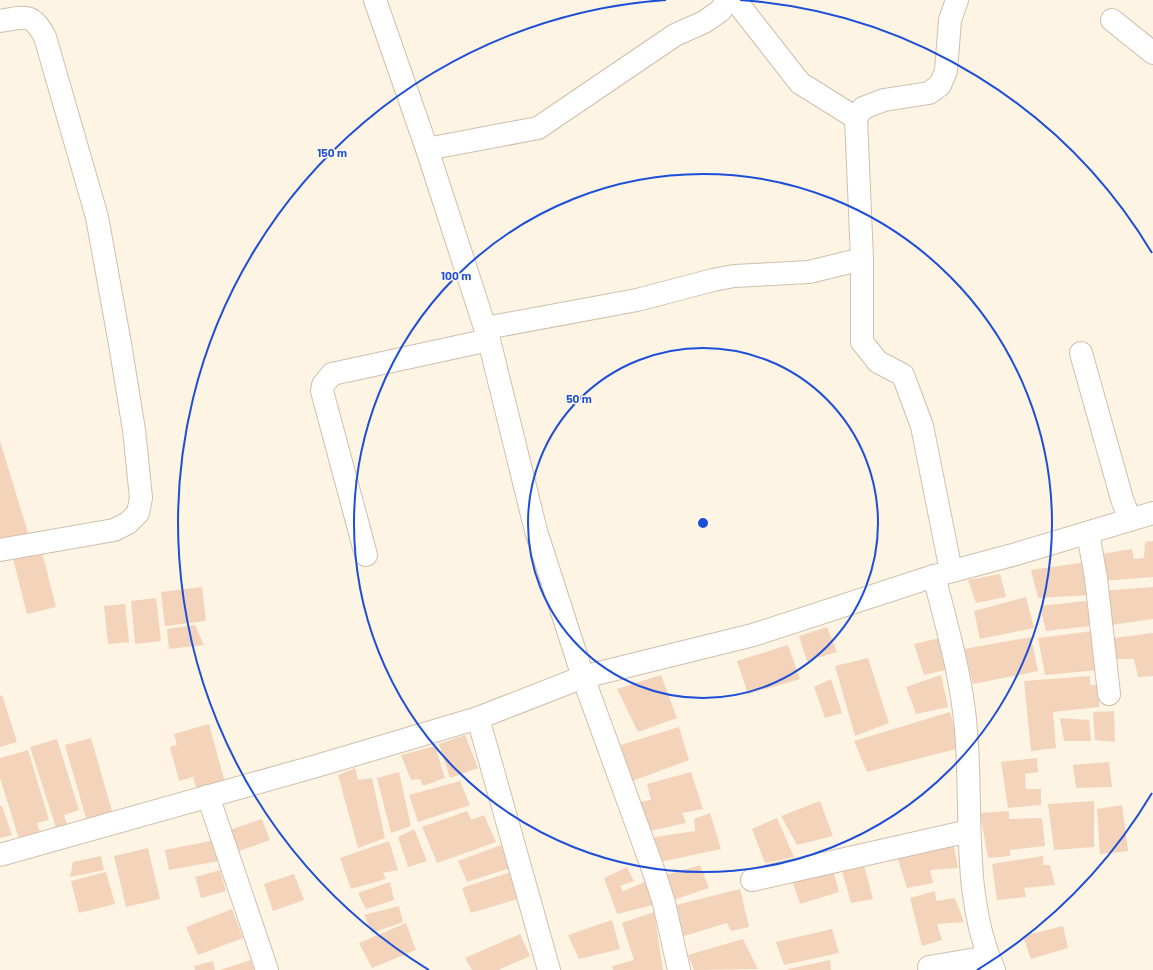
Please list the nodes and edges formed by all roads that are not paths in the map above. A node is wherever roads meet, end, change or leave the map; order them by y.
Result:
1 (375, 0) edge
2 (728, 0) edge
3 (735, 0) edge
4 (957, 0) edge
5 (1112, 20) dead end
6 (0, 21) edge
7 (1153, 53) edge
8 (856, 118) junction
9 (427, 149) junction
10 (862, 259) junction
11 (488, 334) junction
12 (1081, 353) dead end
13 (1153, 513) edge
14 (1130, 520) junction
15 (1088, 533) junction
16 (0, 550) edge
17 (366, 555) dead end
18 (943, 574) junction
19 (583, 677) junction
20 (1109, 694) dead end
21 (478, 718) junction
22 (208, 796) junction
23 (969, 831) junction
24 (0, 855) edge
25 (752, 880) dead end
26 (991, 963) edge
27 (930, 968) dead end
28 (267, 970) edge
29 (549, 970) edge
30 (679, 970) edge

1 - 9 street
2 - 9 street
3 - 8 street
4 - 8 street
5 - 7 street
6 - 16 street
8 - 10 street
9 - 11 street
10 - 11 street
10 - 18 street
11 - 17 street
11 - 19 street
12 - 14 street
13 - 14 street
14 - 15 street
15 - 18 street
15 - 20 street
18 - 19 street
18 - 23 street
19 - 21 street
19 - 30 street
21 - 22 street
21 - 29 street
22 - 24 street
22 - 28 street
23 - 25 street
23 - 26 street
26 - 27 street

